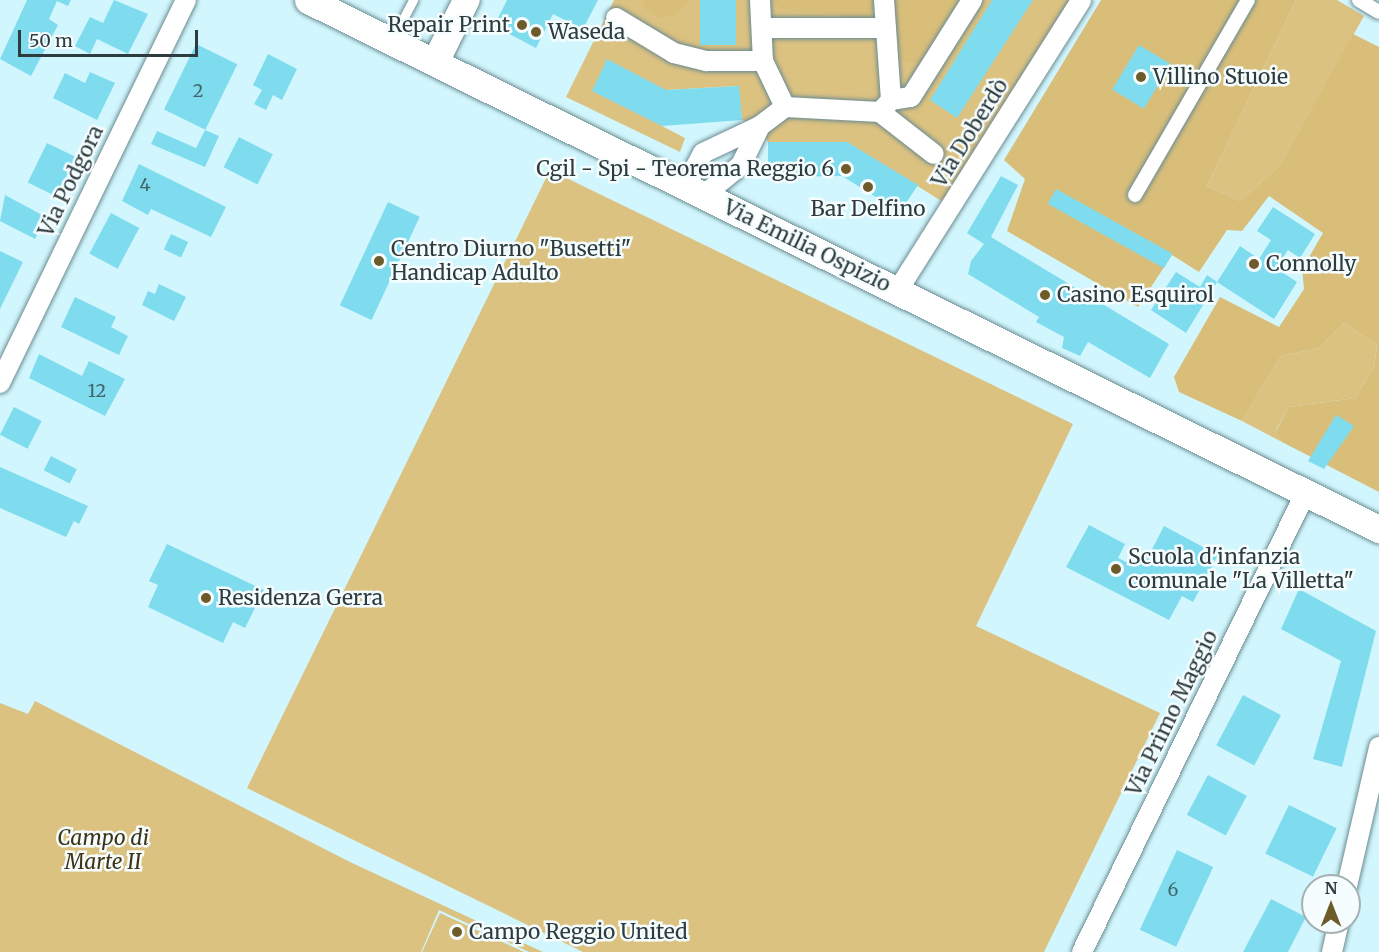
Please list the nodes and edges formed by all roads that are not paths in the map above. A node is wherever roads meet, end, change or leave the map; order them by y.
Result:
1 (186, 0) edge
2 (308, 0) edge
3 (413, 0) edge
4 (456, 0) edge
5 (470, 0) edge
6 (760, 0) edge
7 (884, 0) edge
8 (972, 0) edge
9 (1081, 0) edge
10 (1248, 0) edge
11 (1358, 0) edge
12 (1379, 12) edge
13 (616, 18) dead end
14 (762, 28) junction
15 (886, 28) junction
16 (392, 41) junction
17 (764, 61) junction
18 (432, 62) junction
19 (886, 106) junction
20 (785, 107) junction
21 (760, 126) junction
22 (934, 154) dead end
23 (695, 190) junction
24 (1135, 195) dead end
25 (898, 290) junction
26 (0, 383) edge
27 (1305, 494) junction
28 (1379, 530) edge
29 (1379, 747) edge
30 (1350, 874) edge
31 (1336, 934) edge
32 (1082, 952) edge
33 (1332, 952) edge

1 - 26 street, Via Podgora
2 - 16 main road, Via Emilia Ospizio
3 - 16 lane
4 - 18 lane
5 - 18 street
6 - 14 street
7 - 15 street
8 - 19 street
9 - 25 street, Via Doberdò
10 - 24 street
11 - 12 street
13 - 17 street
14 - 15 street
14 - 17 street
15 - 19 street
16 - 18 main road, Via Emilia Ospizio
17 - 20 street
18 - 23 main road, Via Emilia Ospizio
19 - 20 street
19 - 22 street
20 - 21 street
21 - 23 street
21 - 23 street
23 - 25 main road, Via Emilia Ospizio
25 - 27 main road, Via Emilia Ospizio
27 - 28 main road, Via Emilia Ospizio
27 - 32 street, Via Primo Maggio
29 - 30 street
31 - 33 street

